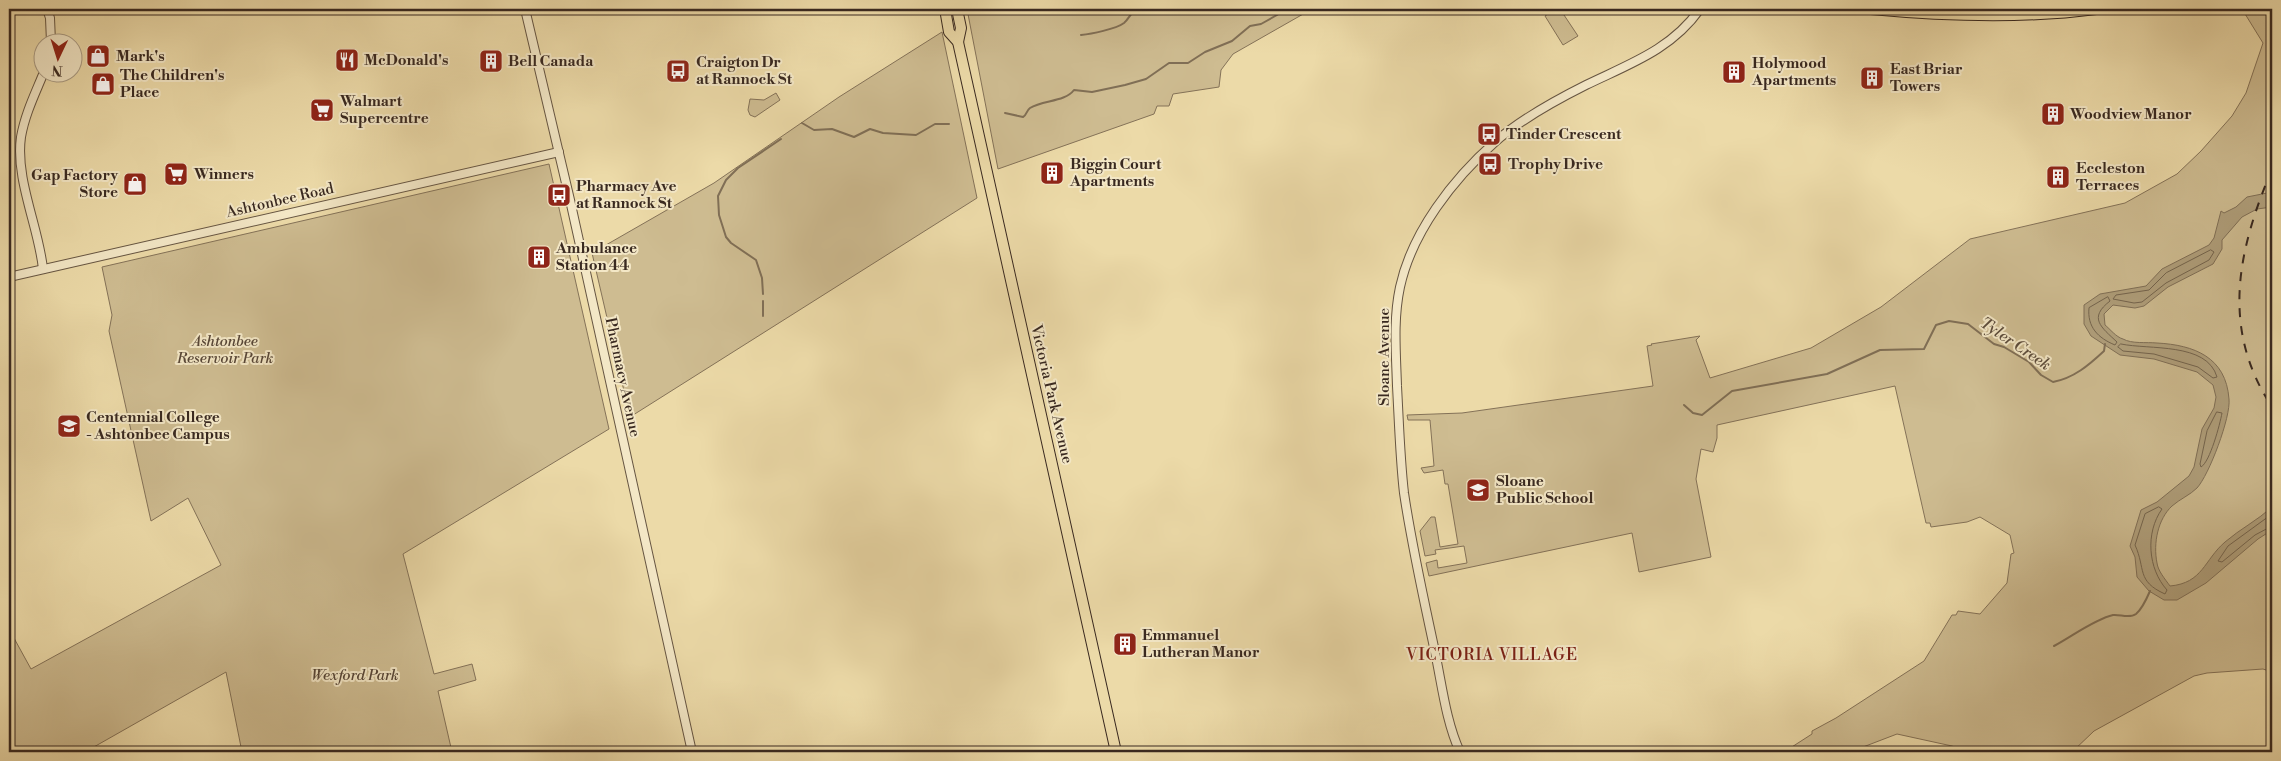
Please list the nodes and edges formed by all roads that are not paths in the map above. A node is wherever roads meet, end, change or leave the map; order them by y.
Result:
1 (47, 9) edge
2 (525, 9) edge
3 (944, 9) edge
4 (957, 9) edge
5 (1700, 9) edge
6 (1871, 9) edge
7 (2096, 9) edge
8 (50, 32) edge
9 (958, 42) junction
10 (40, 82) edge
11 (559, 152) junction
12 (43, 269) junction
13 (9, 277) edge
14 (692, 752) edge
15 (1116, 752) edge
16 (1460, 752) edge

1 - 8 street
2 - 11 street, Pharmacy Avenue
3 - 9 main road, Victoria Park Avenue
4 - 9 main road, Victoria Park Avenue
5 - 16 street, Sloane Avenue
6 - 7 main road
9 - 15 main road, Victoria Park Avenue
10 - 12 street
11 - 12 street, Ashtonbee Road
11 - 14 street, Pharmacy Avenue
12 - 13 street, Ashtonbee Road

